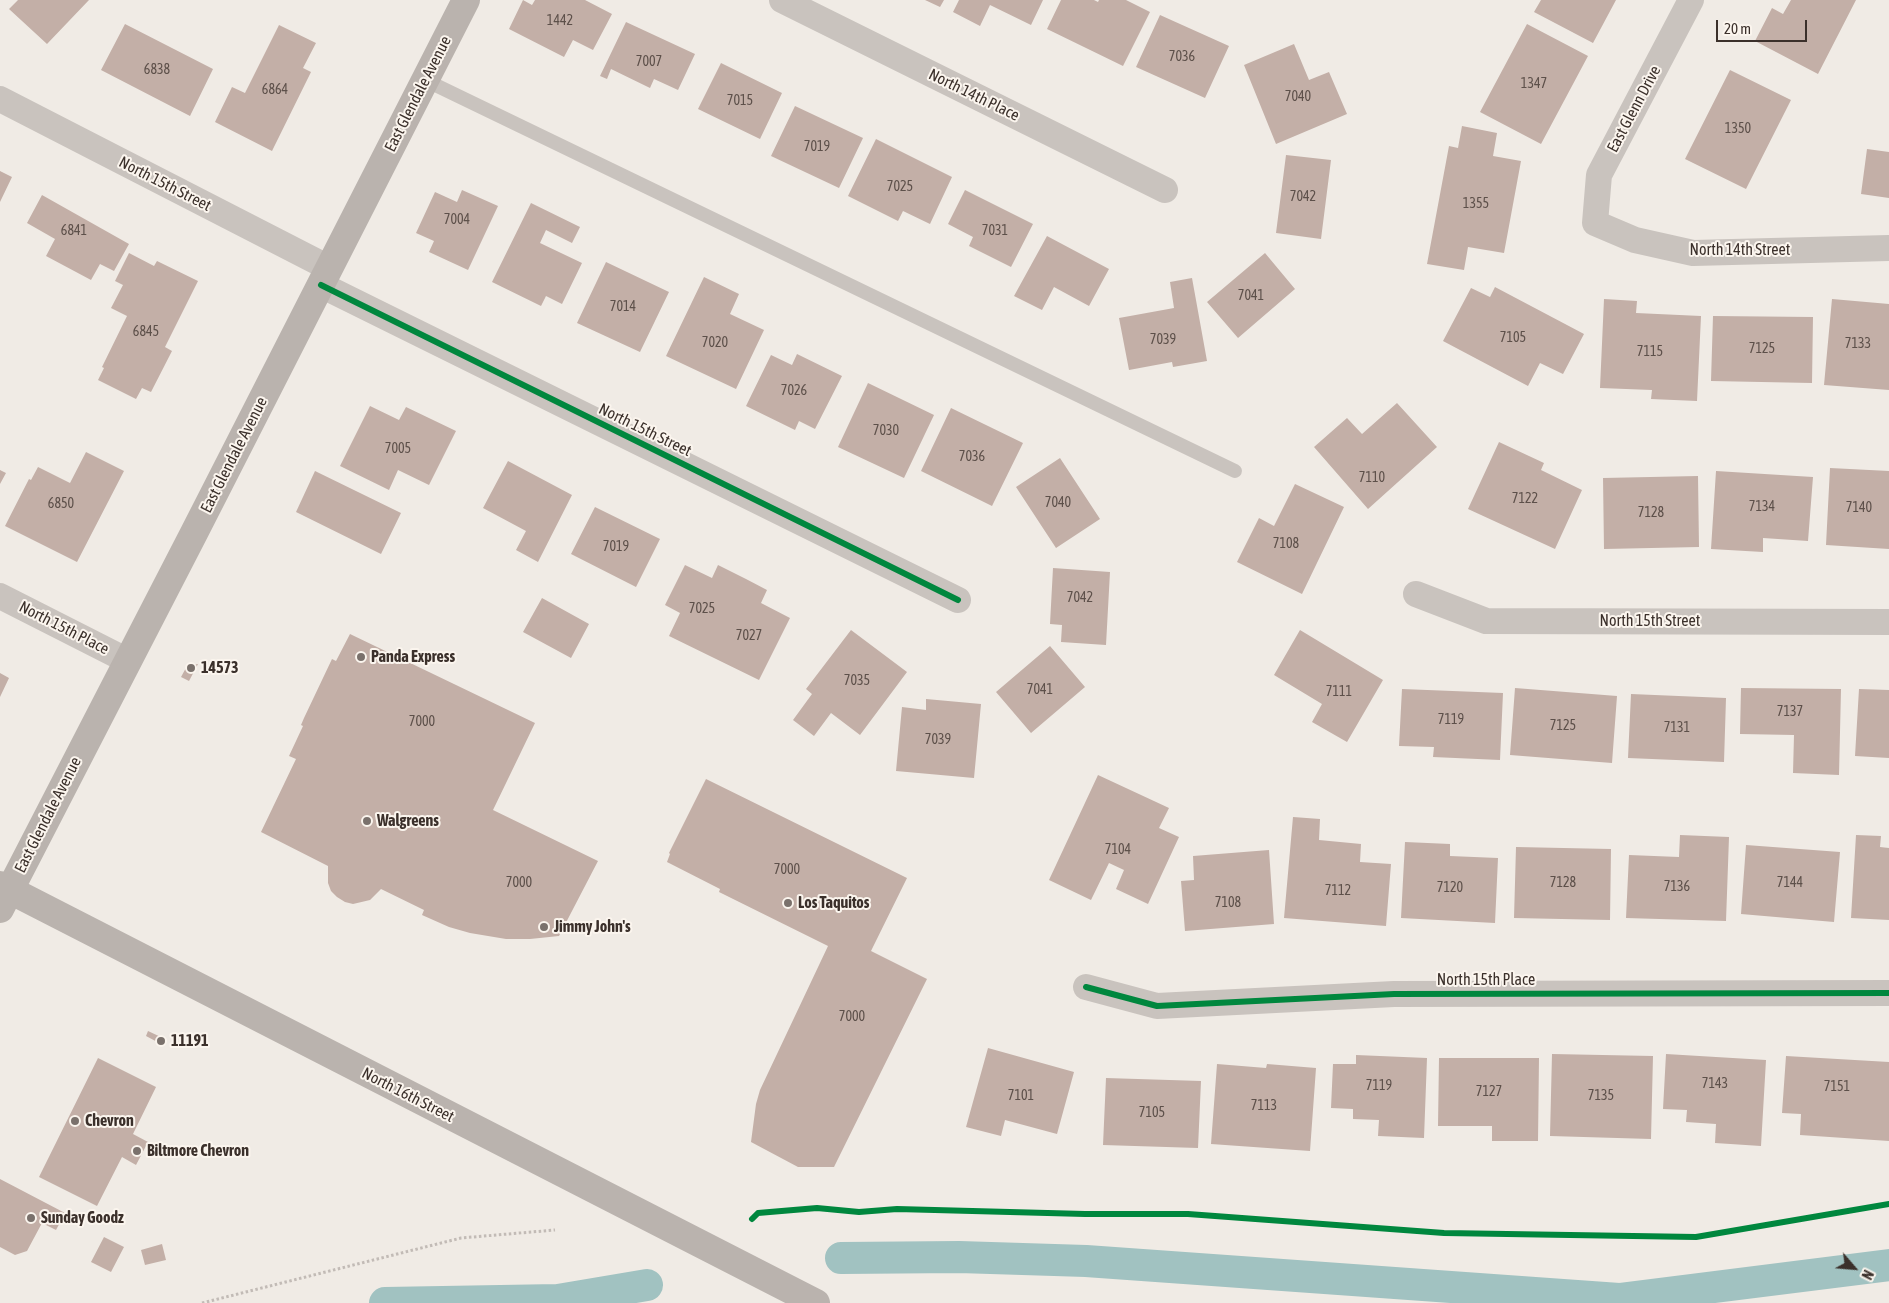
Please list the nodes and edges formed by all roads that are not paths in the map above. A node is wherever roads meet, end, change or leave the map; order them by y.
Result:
1 (466, 0) edge
2 (782, 0) edge
3 (1691, 0) edge
4 (425, 80) junction
5 (0, 99) edge
6 (1165, 190) dead end
7 (1595, 223) joint
8 (1889, 248) edge
9 (325, 276) junction
10 (1235, 471) dead end
11 (1416, 594) dead end
12 (0, 596) edge
13 (958, 600) dead end
14 (1889, 622) edge
15 (128, 661) junction
16 (3, 895) edge
17 (1086, 987) dead end
18 (1889, 992) edge
19 (816, 1303) edge

1 - 4 main road, East Glendale Avenue
2 - 6 street, North 14th Place
3 - 7 street, East Glenn Drive
4 - 9 main road, East Glendale Avenue
4 - 10 lane
5 - 9 street, North 15th Street
7 - 8 street, North 14th Street
9 - 13 street, North 15th Street
9 - 15 main road, East Glendale Avenue
11 - 14 street, North 15th Street
12 - 15 street, North 15th Place
15 - 16 main road, East Glendale Avenue
16 - 19 main road, North 16th Street
17 - 18 street, North 15th Place

